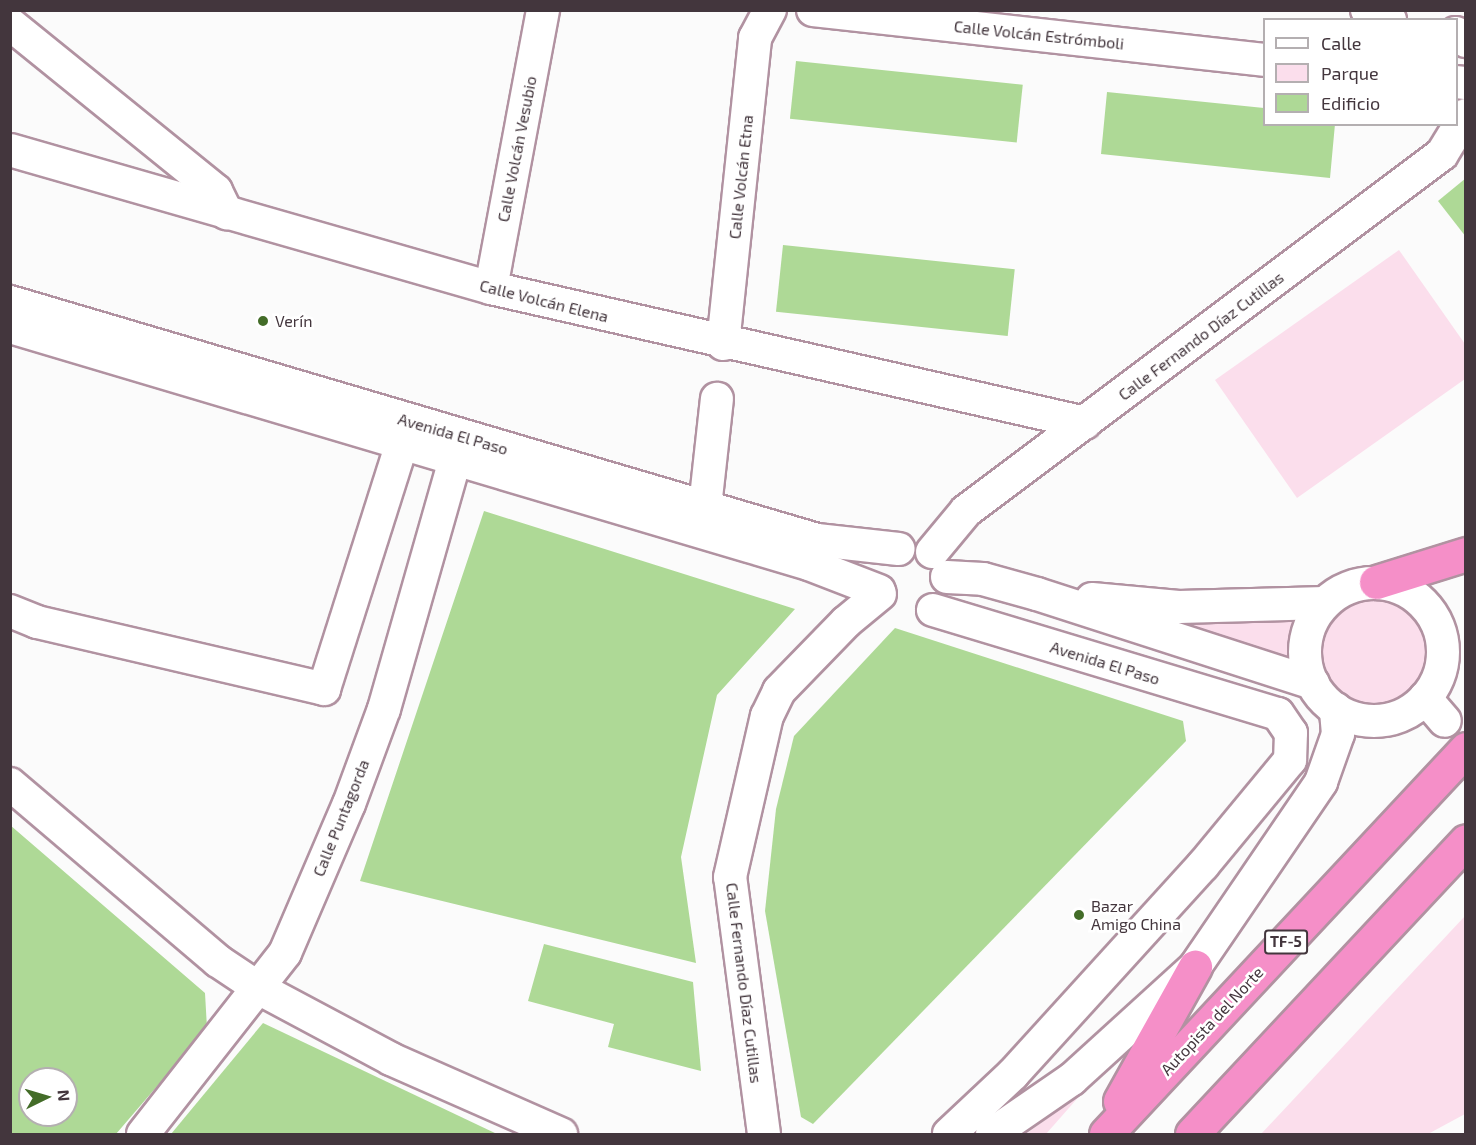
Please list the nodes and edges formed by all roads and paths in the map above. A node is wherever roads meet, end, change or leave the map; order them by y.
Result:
1 (543, 10) edge
2 (813, 10) edge
3 (1367, 10) edge
4 (768, 11) edge
5 (1385, 18) edge
6 (10, 24) edge
7 (1263, 60) edge
8 (1466, 115) edge
9 (10, 150) edge
10 (227, 214) junction
11 (490, 288) junction
12 (10, 302) edge
13 (10, 327) edge
14 (723, 344) junction
15 (717, 399) dead end
16 (1085, 423) junction
17 (402, 443) junction
18 (455, 459) junction
19 (705, 507) junction
20 (899, 549) junction
21 (1466, 554) edge
22 (940, 564) junction
23 (1376, 582) junction
24 (879, 592) junction
25 (1037, 594) junction
26 (1325, 603) junction
27 (933, 610) junction
28 (10, 611) edge
29 (1313, 683) junction
30 (1336, 709) junction
31 (1466, 749) edge
32 (10, 784) edge
33 (1466, 841) edge
34 (1195, 967) junction
35 (260, 988) junction
36 (143, 1134) edge
37 (561, 1134) edge
38 (764, 1134) edge
39 (949, 1134) edge
40 (992, 1134) edge
41 (1102, 1134) edge
42 (1106, 1134) edge
43 (1192, 1134) edge

1 - 11 street, Calle Volcán Vesubio
2 - 7 street, Calle Volcán Estrómboli
3 - 5 street
4 - 14 street, Calle Volcán Etna
6 - 10 street
8 - 16 street, Calle Fernando Díaz Cutillas
9 - 10 street, Calle Volcán Elena
10 - 11 street, Calle Volcán Elena
11 - 14 street, Calle Volcán Elena
12 - 19 street, Avenida El Paso
13 - 17 street, Avenida El Paso
14 - 16 street, Calle Volcán Elena
15 - 19 street
16 - 22 street, Calle Fernando Díaz Cutillas
17 - 18 street, Avenida El Paso
17 - 28 street
18 - 24 street, Avenida El Paso
18 - 35 street, Calle Puntagorda
19 - 20 street, Avenida El Paso
20 - 22 street
20 - 24 street
21 - 23 highway
22 - 25 street
22 - 27 street
23 - 26 street
23 - 30 street
24 - 27 street
24 - 38 street, Calle Fernando Díaz Cutillas
25 - 26 street
25 - 29 street
26 - 29 street
27 - 39 street, Avenida El Paso
29 - 30 street
30 - 34 street
31 - 42 highway, Autopista del Norte / TF-5
32 - 35 street
33 - 43 highway
34 - 40 street
34 - 41 highway
35 - 36 street, Calle Puntagorda
35 - 37 street

